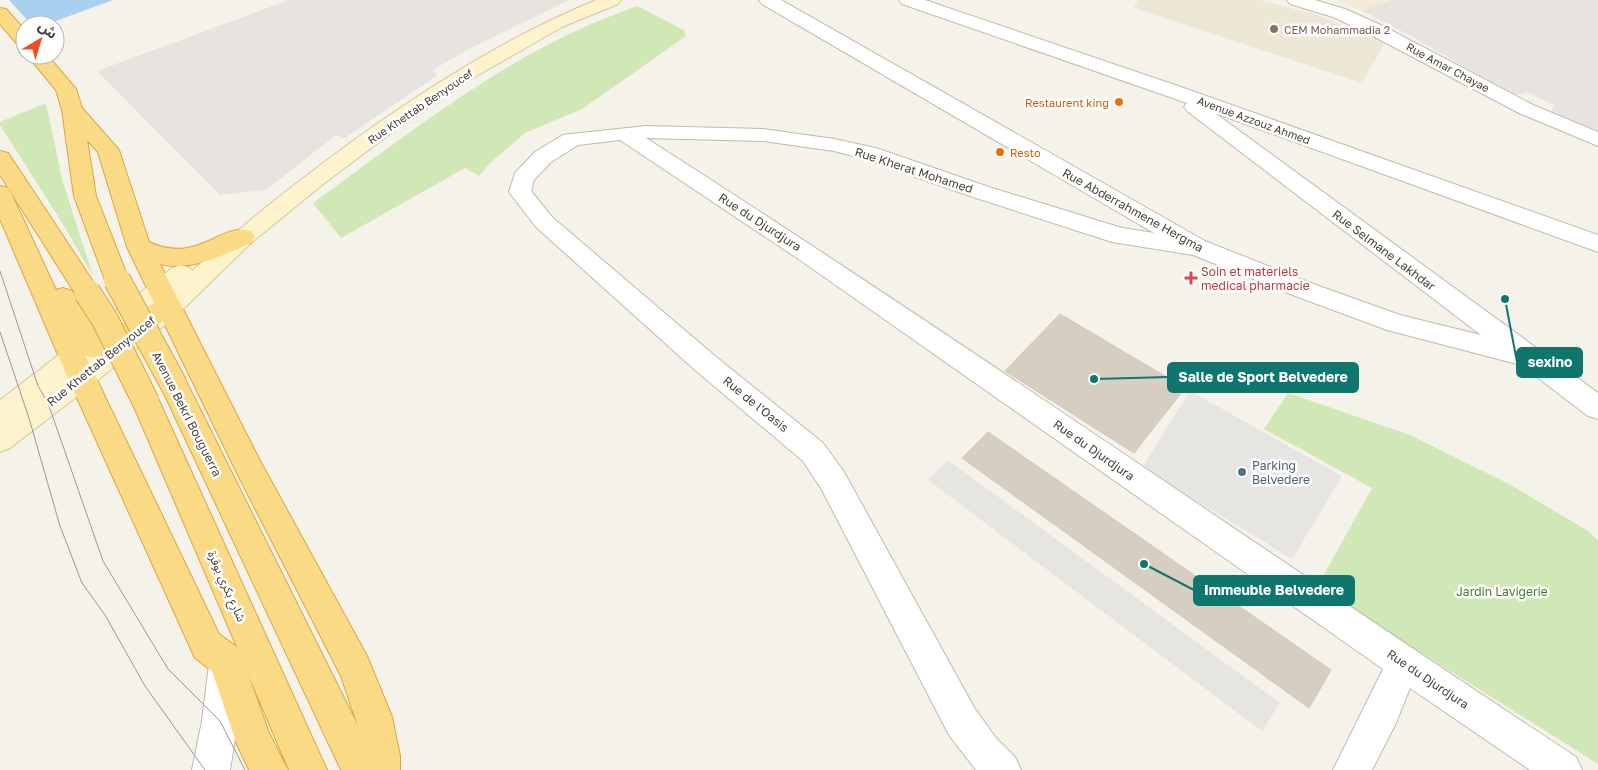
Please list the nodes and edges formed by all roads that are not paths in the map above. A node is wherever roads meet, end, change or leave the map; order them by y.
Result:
1 (612, 0) edge
2 (768, 0) edge
3 (908, 0) edge
4 (1296, 0) edge
5 (0, 13) edge
6 (15, 30) edge
7 (44, 65) edge
8 (1171, 90) junction
9 (69, 99) junction
10 (623, 133) junction
11 (1598, 140) edge
12 (0, 158) edge
13 (0, 193) edge
14 (242, 237) junction
15 (1598, 244) edge
16 (140, 247) junction
17 (1197, 247) junction
18 (165, 298) junction
19 (1526, 356) junction
20 (82, 361) junction
21 (1598, 408) edge
22 (0, 416) edge
23 (0, 440) edge
24 (226, 660) junction
25 (1403, 663) junction
26 (211, 770) edge
27 (269, 770) edge
28 (308, 770) edge
29 (360, 770) edge
30 (381, 770) edge
31 (1002, 770) edge
32 (1352, 770) edge
33 (1563, 770) edge

1 - 14 main road, Rue Khettab Benyoucef
2 - 17 street, Rue Abderrahmene Hergma
3 - 8 street, Avenue Azzouz Ahmed
4 - 11 street, Rue Amar Chayae
5 - 6 highway
7 - 9 highway
8 - 15 street, Avenue Azzouz Ahmed
8 - 19 street, Rue Selmane Lakhdar
9 - 16 highway
9 - 29 highway, Avenue Bekri Bouguerra, bridge
10 - 17 street, Rue Kherat Mohamed
10 - 25 street, Rue du Djurdjura
10 - 31 street, Rue de l'Oasis
12 - 28 highway, شارع بكري بوقرة, bridge
13 - 20 highway
14 - 16 highway
14 - 18 main road, Rue Khettab Benyoucef
16 - 18 highway
17 - 19 street, Rue Abderrahmene Hergma
18 - 20 main road, Rue Khettab Benyoucef
18 - 30 highway
19 - 21 street, Rue Selmane Lakhdar
20 - 22 main road, Rue Khettab Benyoucef
20 - 23 main road, Rue Khettab Benyoucef
20 - 24 highway
24 - 26 street
24 - 27 highway
25 - 32 street
25 - 33 street, Rue du Djurdjura

